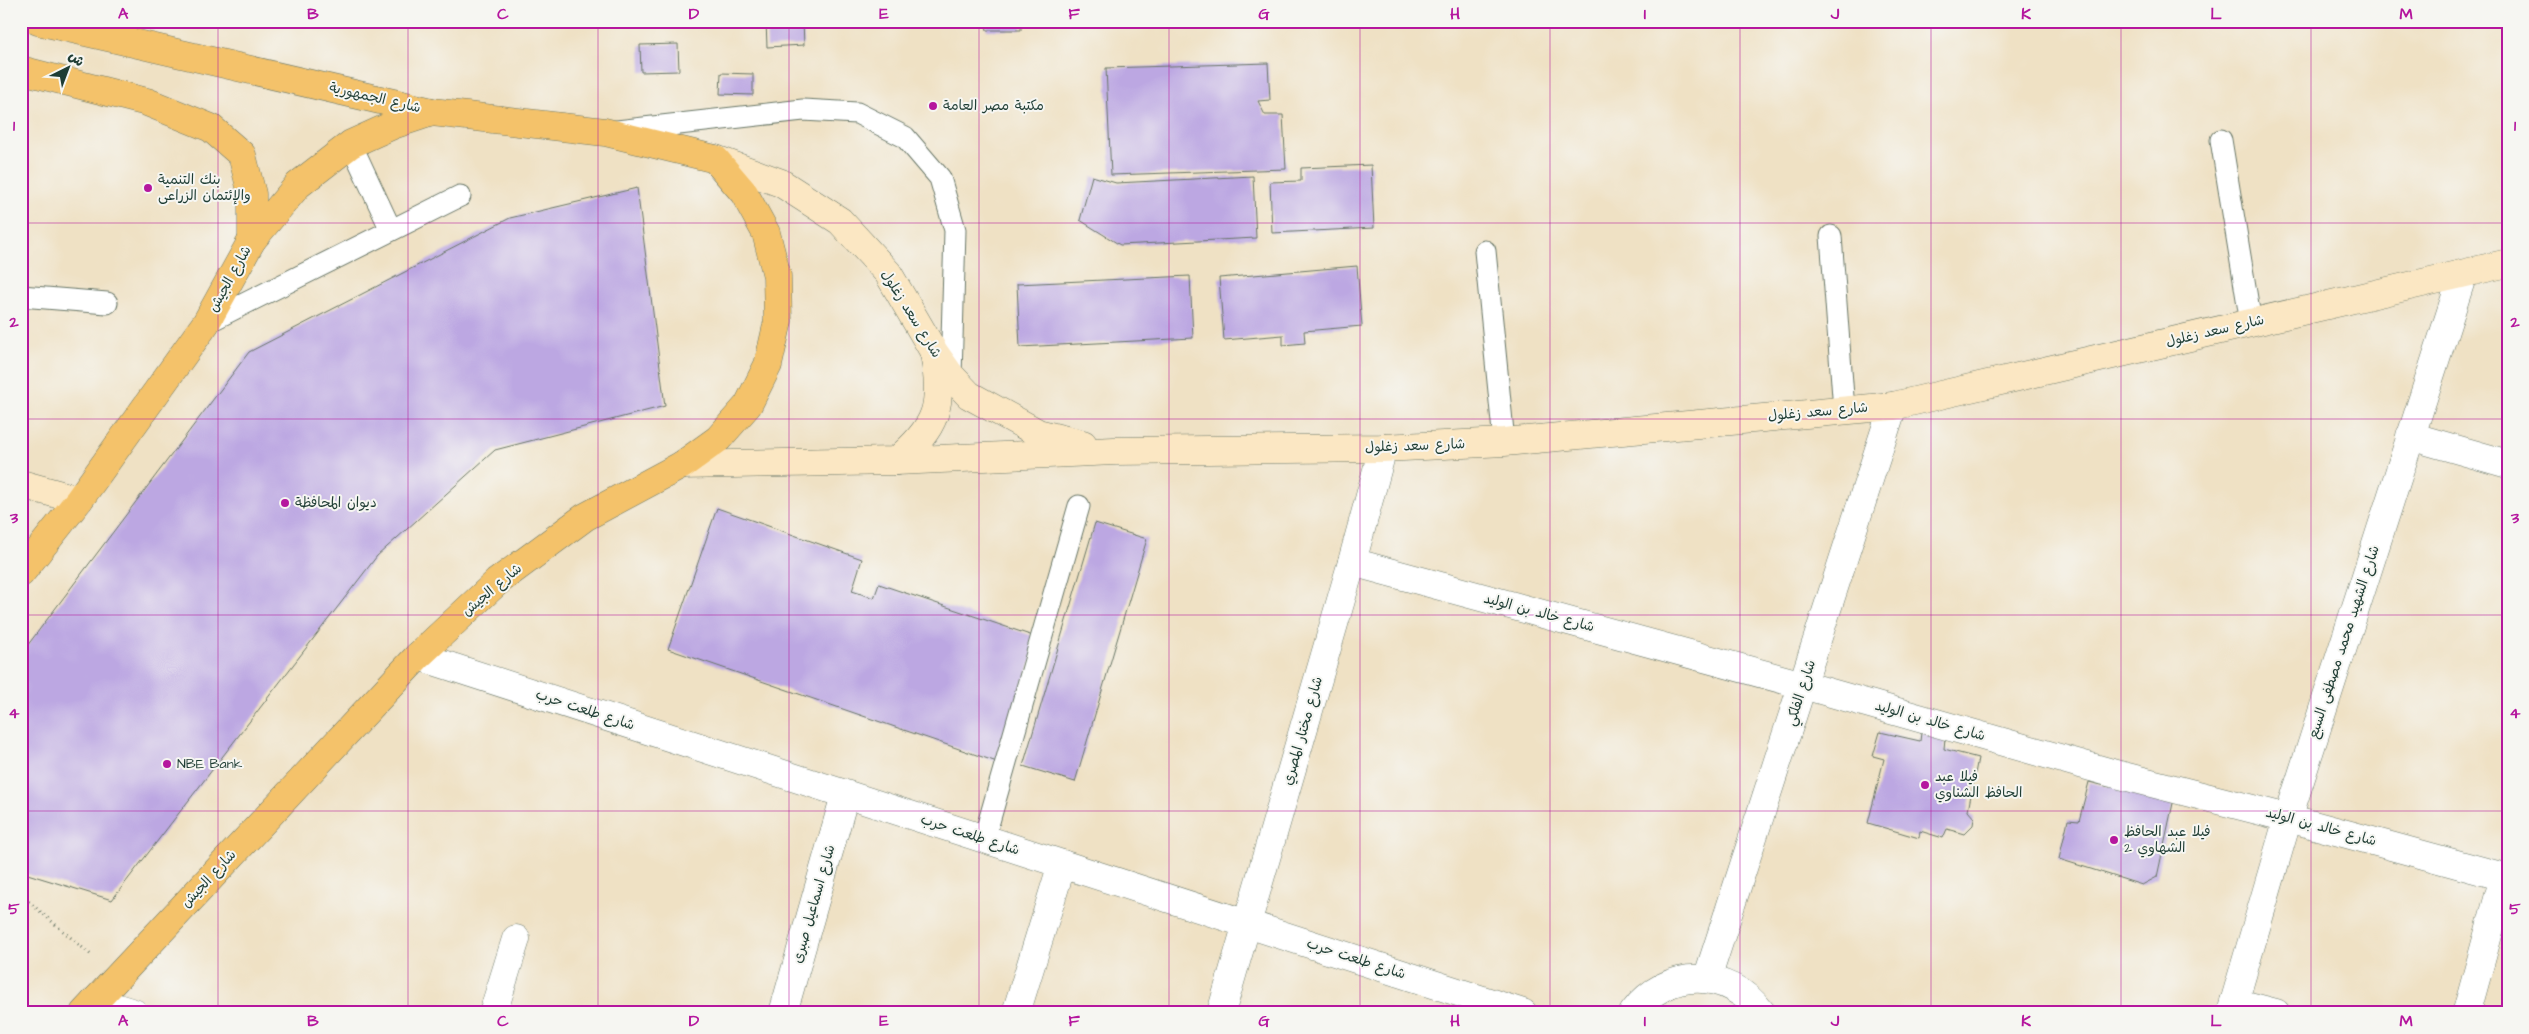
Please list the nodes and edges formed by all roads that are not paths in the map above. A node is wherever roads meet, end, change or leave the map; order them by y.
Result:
1 (38, 21) edge
2 (21, 70) edge
3 (432, 112) junction
4 (605, 132) junction
5 (2221, 140) dead end
6 (351, 144) junction
7 (715, 160) junction
8 (460, 196) dead end
9 (391, 230) junction
10 (1831, 236) dead end
11 (252, 240) junction
12 (1485, 251) dead end
13 (2508, 263) edge
14 (2463, 274) junction
15 (21, 296) edge
16 (106, 302) dead end
17 (206, 323) junction
18 (2251, 323) junction
19 (934, 352) junction
20 (951, 376) junction
21 (1893, 406) junction
22 (1844, 410) junction
23 (2410, 436) junction
24 (1504, 442) junction
25 (1383, 448) junction
26 (1114, 451) junction
27 (896, 461) junction
28 (2508, 464) edge
29 (682, 466) junction
30 (21, 484) edge
31 (80, 500) junction
32 (1079, 506) dead end
33 (1352, 562) junction
34 (21, 573) edge
35 (418, 656) junction
36 (1803, 685) junction
37 (845, 795) junction
38 (2288, 818) junction
39 (984, 839) junction
40 (1062, 864) junction
41 (2506, 877) edge
42 (1247, 924) junction
43 (516, 939) dead end
44 (1707, 979) junction
45 (90, 1007) edge
46 (2232, 1007) edge
47 (2467, 1011) dead end
48 (134, 1013) edge
49 (493, 1013) edge
50 (783, 1013) edge
51 (1016, 1013) edge
52 (1221, 1013) edge
53 (1523, 1013) edge
54 (1633, 1013) edge
55 (1762, 1013) edge
56 (2276, 1013) edge

1 - 3 main road, شارع الجمهورية
2 - 11 main road
3 - 4 main road, شارع الجمهورية
3 - 6 main road, شارع الجيش
4 - 7 main road, شارع الجمهورية
4 - 20 lane
5 - 18 lane
6 - 9 lane
6 - 11 main road, شارع الجيش
7 - 19 main road, شارع سعد زغلول
7 - 29 main road, شارع الجيش
8 - 9 lane
9 - 17 lane
10 - 22 lane
11 - 17 main road, شارع الجيش
12 - 24 lane
13 - 14 main road, شارع سعد زغلول
14 - 18 main road, شارع سعد زغلول
14 - 23 street, شارع الشهيد محمد مصطفى السبع
15 - 16 lane
17 - 31 main road, شارع الجيش
18 - 21 main road, شارع سعد زغلول
19 - 20 main road, شارع سعد زغلول
19 - 27 main road
20 - 26 main road, شارع سعد زغلول
21 - 22 main road, شارع سعد زغلول
21 - 36 street, شارع الفلكي
22 - 24 main road, شارع سعد زغلول
23 - 28 street
23 - 38 street, شارع الشهيد محمد مصطفى السبع
24 - 25 main road, شارع سعد زغلول
25 - 26 main road, شارع سعد زغلول
25 - 33 street, شارع مختار المصري
26 - 27 main road, شارع سعد زغلول
27 - 29 main road, شارع سعد زغلول
29 - 35 main road, شارع الجيش
30 - 31 main road
31 - 34 main road, شارع الجيش
32 - 39 lane
33 - 36 street, شارع خالد بن الوليد
33 - 42 street, شارع مختار المصري
35 - 37 street, شارع طلعت حرب
35 - 45 main road, شارع الجيش
36 - 38 street, شارع خالد بن الوليد
36 - 44 street, شارع الفلكي
37 - 39 street, شارع طلعت حرب
37 - 50 street, شارع اسماعيل صبرى
38 - 41 street, شارع خالد بن الوليد
38 - 46 street, شارع الشهيد محمد مصطفى السبع
39 - 40 street, شارع طلعت حرب
40 - 42 street, شارع طلعت حرب
40 - 51 street
41 - 47 street
42 - 52 street, شارع مختار المصري
42 - 53 street, شارع طلعت حرب
43 - 49 street
44 - 54 street
44 - 55 street
45 - 48 street
46 - 56 street

